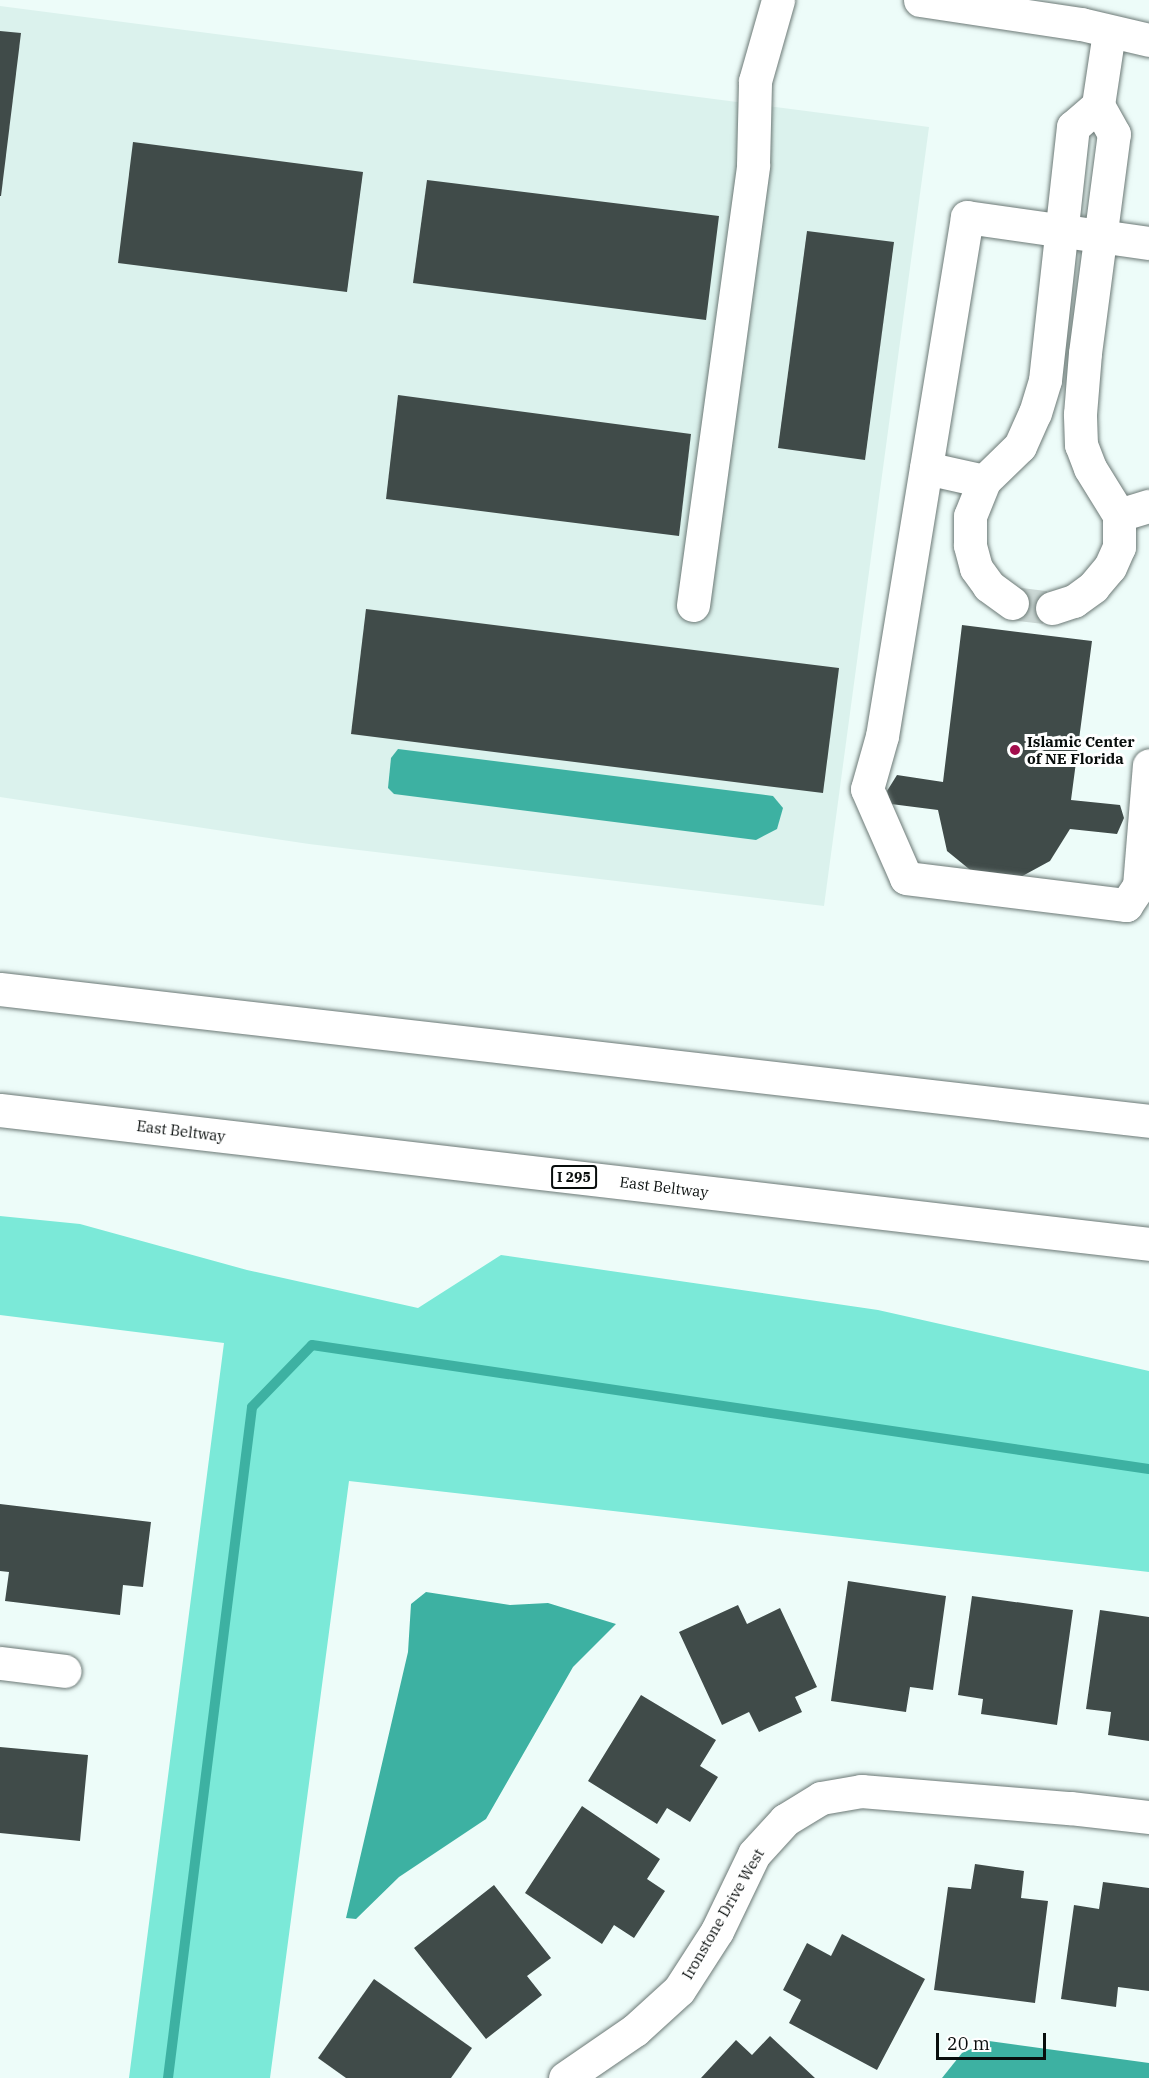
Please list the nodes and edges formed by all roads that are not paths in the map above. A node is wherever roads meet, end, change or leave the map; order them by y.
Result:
1 (778, 0) edge
2 (920, 0) edge
3 (1109, 32) junction
4 (1149, 40) edge
5 (1098, 105) junction
6 (1060, 231) junction
7 (1103, 236) junction
8 (1149, 243) edge
9 (926, 468) junction
10 (984, 481) junction
11 (1134, 510) edge
12 (1012, 603) tunnel mouth
13 (693, 605) dead end
14 (1052, 608) tunnel mouth
15 (1149, 765) edge
16 (0, 989) edge
17 (0, 1110) edge
18 (1149, 1121) edge
19 (1149, 1244) edge
20 (0, 1663) edge
21 (65, 1671) dead end
22 (1149, 1817) edge
23 (565, 2078) edge

1 - 13 main road
2 - 3 main road
3 - 4 main road
3 - 5 main road
5 - 6 main road
5 - 7 main road
6 - 7 main road
6 - 9 main road
6 - 10 main road
7 - 8 main road
7 - 11 main road
9 - 10 main road
9 - 15 main road
10 - 12 main road
11 - 14 main road
16 - 18 main road
17 - 19 main road, East Beltway / I 295
20 - 21 main road
22 - 23 main road, Ironstone Drive West

